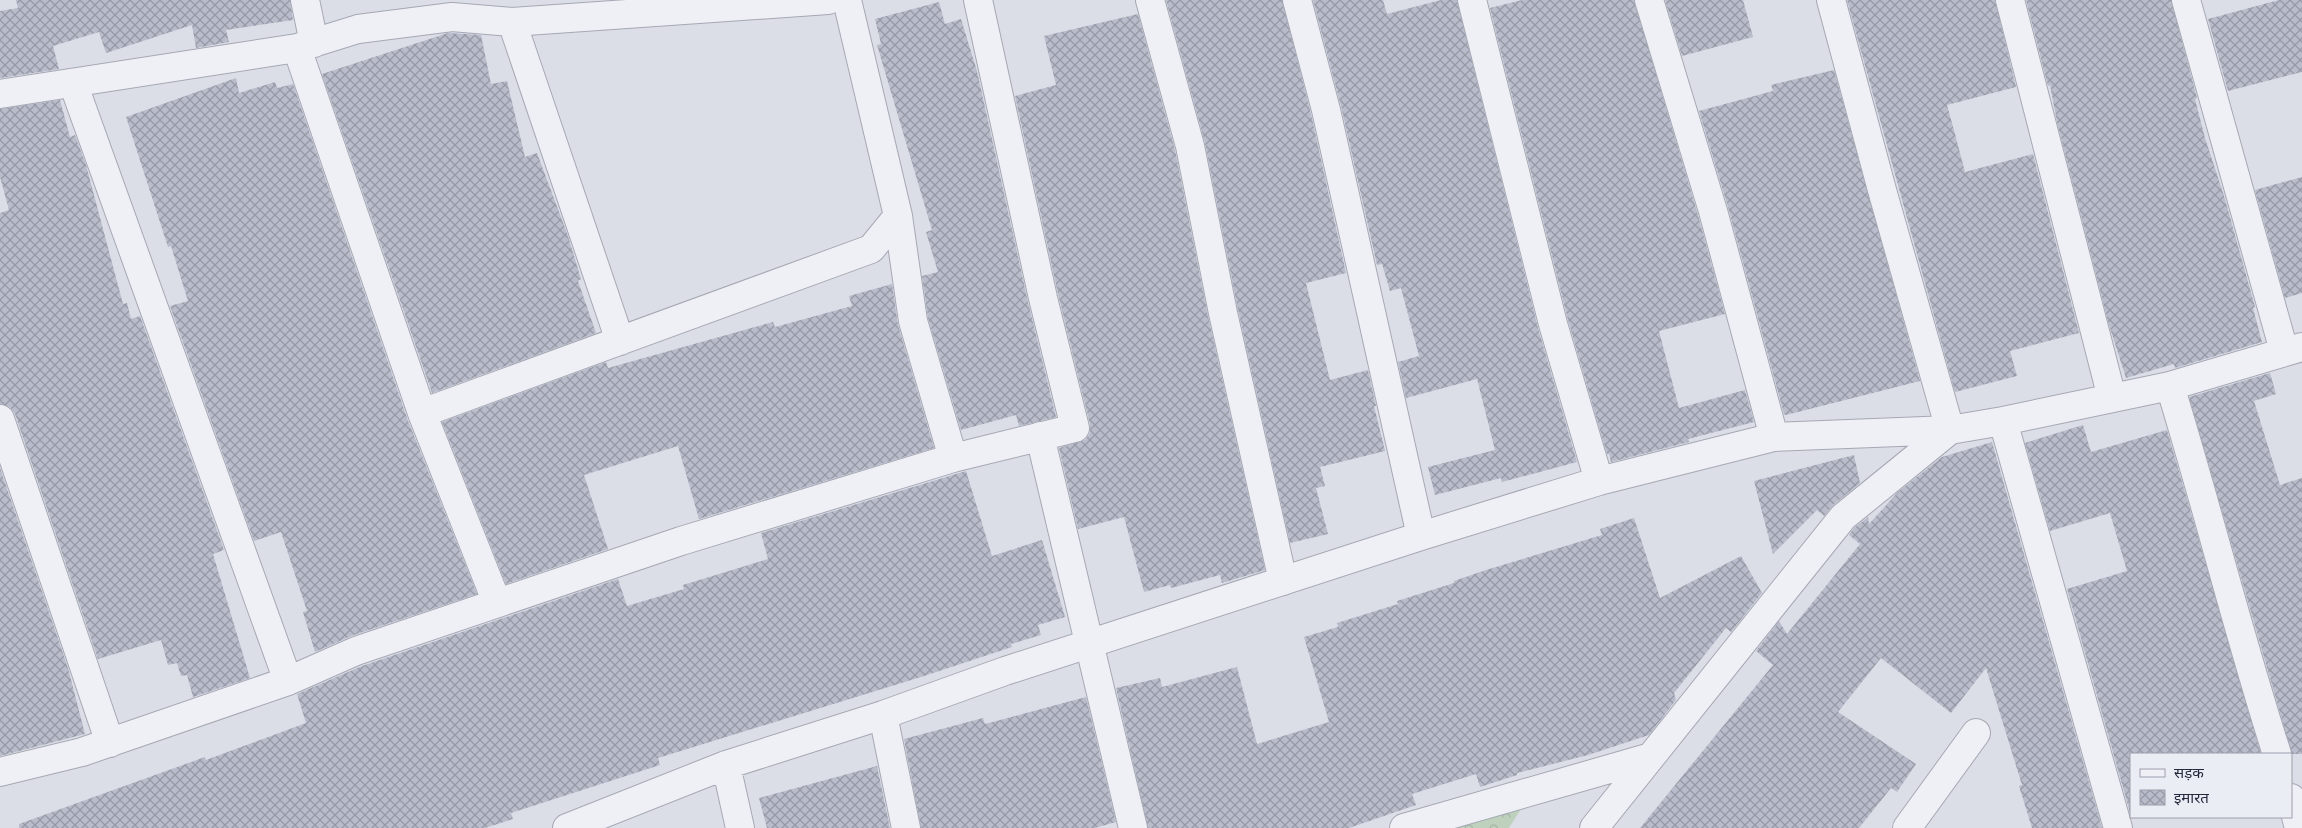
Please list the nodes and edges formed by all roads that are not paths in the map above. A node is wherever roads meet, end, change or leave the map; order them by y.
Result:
1 (305, 0) edge
2 (828, 0) edge
3 (847, 0) edge
4 (978, 0) edge
5 (1150, 0) edge
6 (1297, 0) edge
7 (1472, 0) edge
8 (1649, 0) edge
9 (1831, 0) edge
10 (2010, 0) edge
11 (2186, 0) edge
12 (512, 22) junction
13 (305, 46) junction
14 (73, 83) junction
15 (0, 94) edge
16 (898, 216) junction
17 (620, 341) junction
18 (2293, 349) edge
19 (2170, 386) junction
20 (2112, 398) junction
21 (422, 414) junction
22 (0, 419) edge
23 (2003, 422) junction
24 (1950, 430) junction
25 (1040, 436) junction
26 (1774, 437) junction
27 (953, 458) junction
28 (1599, 481) junction
29 (1422, 536) junction
30 (1283, 581) junction
31 (497, 603) junction
32 (1089, 644) junction
33 (288, 681) junction
34 (883, 715) junction
35 (1976, 733) dead end
36 (110, 743) junction
37 (2277, 753) edge
38 (1651, 757) junction
39 (726, 765) junction
40 (0, 772) edge
41 (2292, 802) edge
42 (567, 828) edge
43 (740, 828) edge
44 (906, 828) edge
45 (1133, 828) edge
46 (1404, 828) edge
47 (1594, 828) edge
48 (1907, 828) edge
49 (2118, 828) edge
50 (2299, 828) edge

1 - 13 street
2 - 12 street
3 - 16 street
4 - 25 street
5 - 30 street
6 - 29 street
7 - 28 street
8 - 26 street
9 - 24 street
10 - 20 street
11 - 18 street
12 - 13 street
12 - 17 street
13 - 14 street
13 - 21 street
14 - 15 street
14 - 33 street
16 - 17 street
16 - 27 street
17 - 21 street
18 - 19 street
19 - 20 street
19 - 37 street
20 - 23 street
21 - 31 street
22 - 36 street
23 - 24 street
23 - 49 street
24 - 26 street
24 - 38 street
25 - 27 street
25 - 32 street
26 - 28 street
27 - 31 street
28 - 29 street
29 - 30 street
30 - 32 street
31 - 33 street
32 - 34 street
32 - 45 street
33 - 36 street
34 - 39 street
34 - 44 street
35 - 48 street
36 - 40 street
38 - 46 street
38 - 47 street
39 - 42 street
39 - 43 street
41 - 50 street

